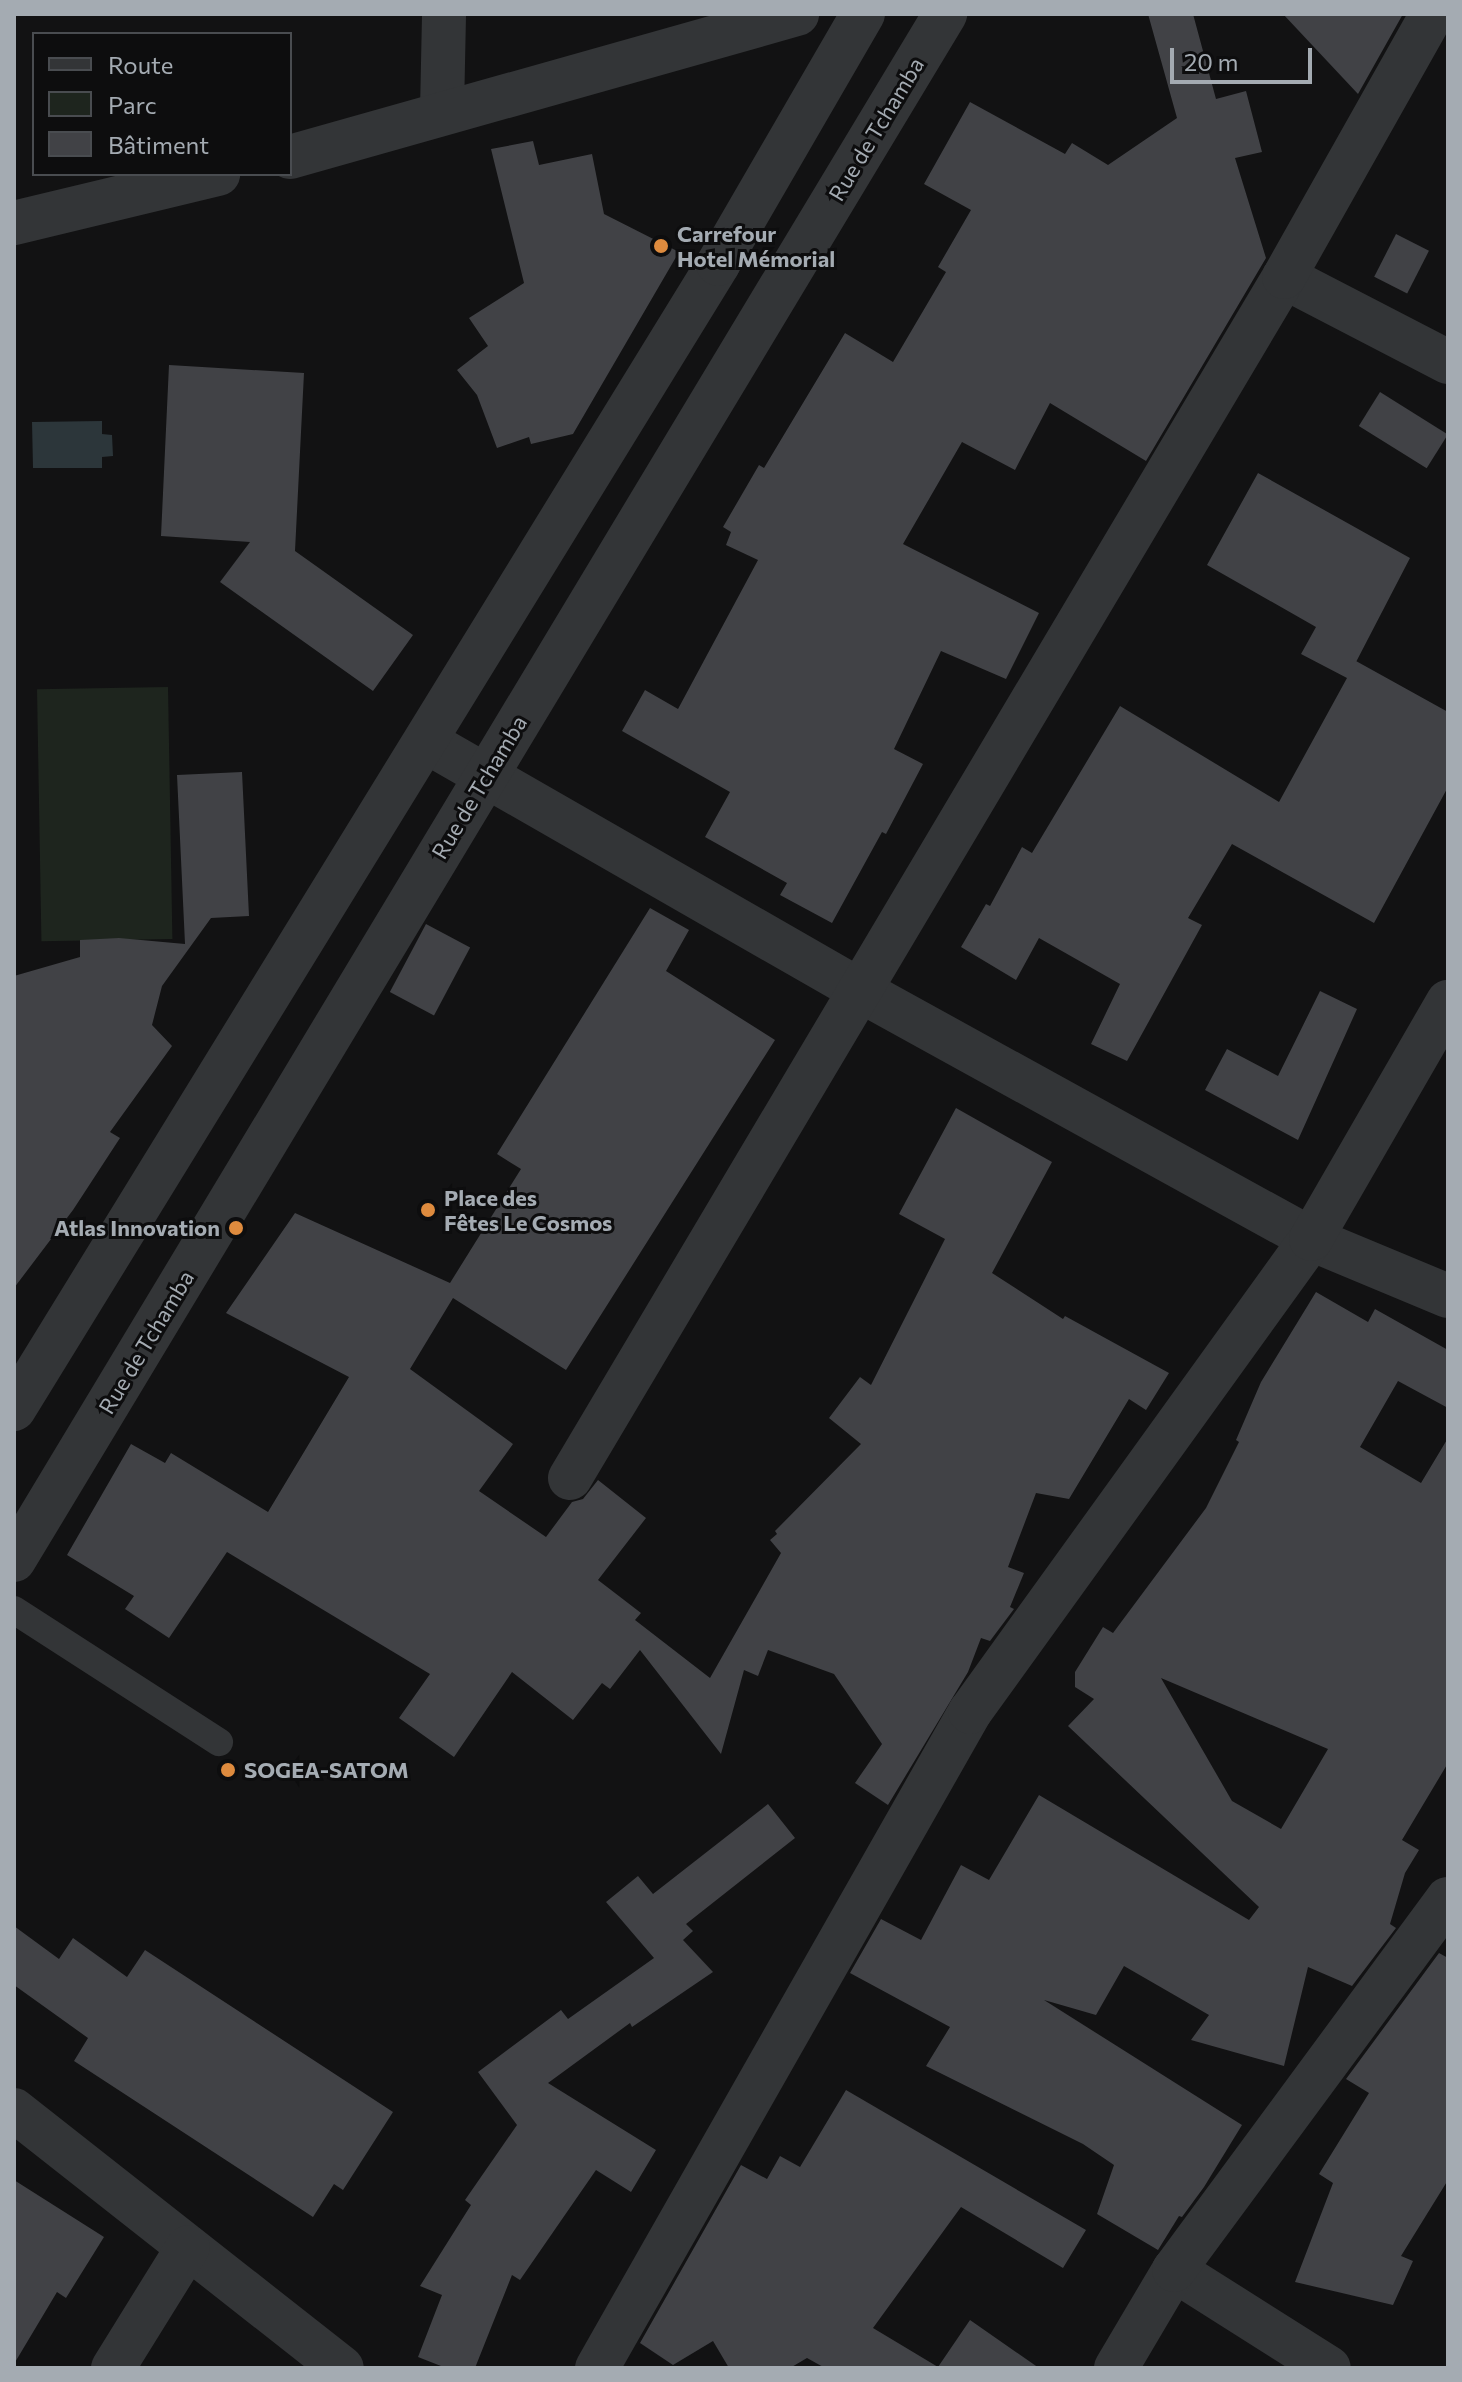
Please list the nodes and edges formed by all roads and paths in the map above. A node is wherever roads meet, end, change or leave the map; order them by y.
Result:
1 (444, 14) edge
2 (797, 14) edge
3 (863, 14) edge
4 (945, 14) edge
5 (1432, 14) edge
6 (442, 111) junction
7 (292, 156) edge
8 (210, 176) edge
9 (14, 223) edge
10 (1284, 277) junction
11 (1448, 362) edge
12 (427, 742) junction
13 (485, 777) junction
14 (861, 991) junction
15 (1448, 1002) edge
16 (1311, 1239) junction
17 (1448, 1296) edge
18 (14, 1409) edge
19 (570, 1478) dead end
20 (14, 1560) edge
21 (14, 1610) edge
22 (219, 1742) dead end
23 (1448, 1899) edge
24 (14, 2110) edge
25 (188, 2247) junction
26 (1174, 2270) junction
27 (113, 2368) edge
28 (342, 2368) edge
29 (597, 2368) edge
30 (1116, 2368) edge
31 (1329, 2368) edge

1 - 6 street
2 - 6 street
3 - 12 street
4 - 13 street, Rue de Tchamba
5 - 10 street
6 - 7 street
8 - 9 street
10 - 11 street
10 - 14 street
12 - 13 street
12 - 18 street
13 - 14 street
13 - 20 street, Rue de Tchamba
14 - 16 street
14 - 19 street
15 - 16 street
16 - 17 street
16 - 29 street
21 - 22 lane
23 - 26 street
24 - 25 street
25 - 27 street
25 - 28 street
26 - 30 street
26 - 31 street

